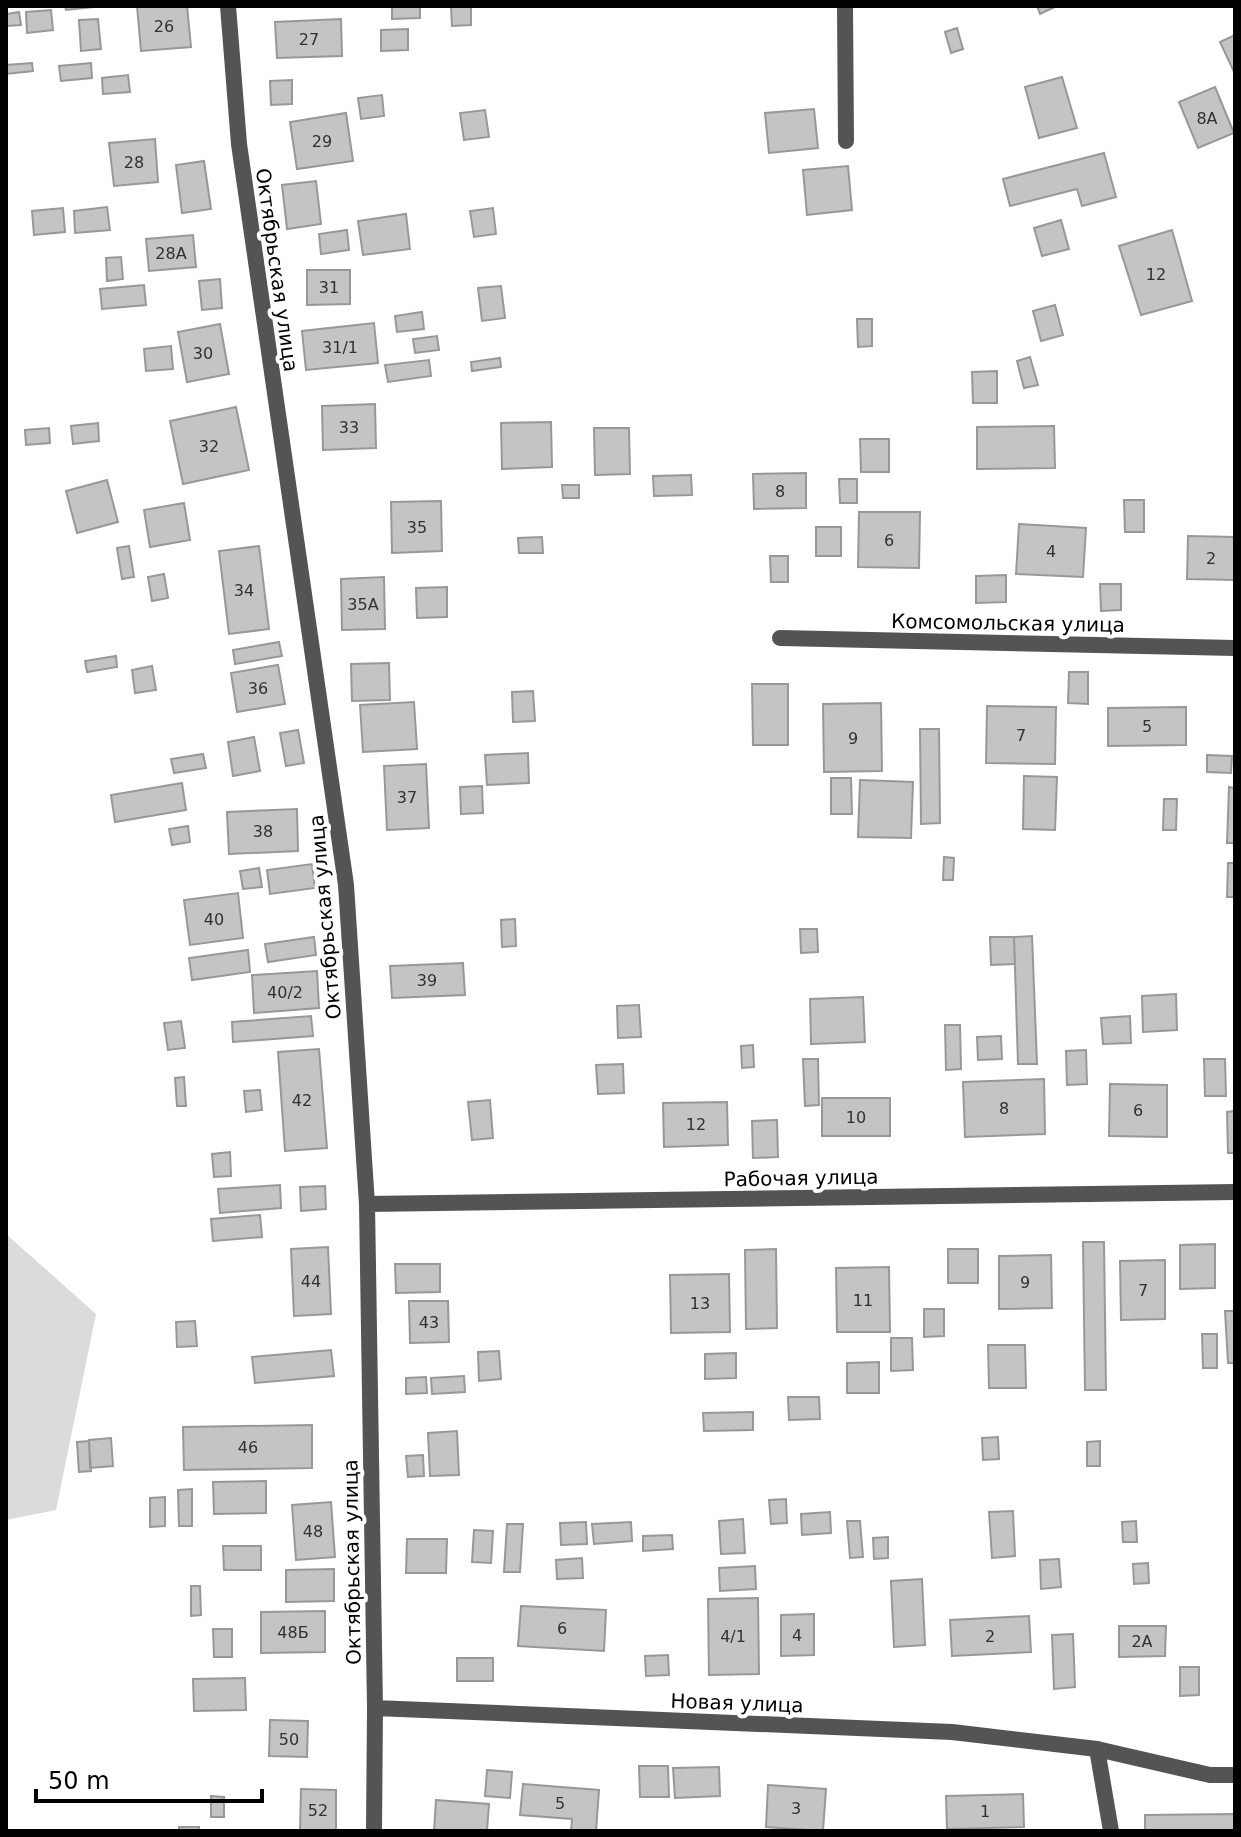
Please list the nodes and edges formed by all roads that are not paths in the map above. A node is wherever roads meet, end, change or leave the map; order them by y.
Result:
1 (228, 6) edge
2 (845, 6) edge
3 (846, 141) dead end
4 (780, 638) dead end
5 (1235, 648) edge
6 (1235, 1192) edge
7 (367, 1204) junction
8 (375, 1708) junction
9 (1097, 1749) junction
10 (1235, 1775) edge
11 (374, 1831) edge
12 (1111, 1831) edge

1 - 7 street, Октябрьская улица
2 - 3 street
4 - 5 street, Комсомольская улица
6 - 7 street, Рабочая улица
7 - 8 street, Октябрьская улица
8 - 9 street, Новая улица
8 - 11 street, Октябрьская улица
9 - 10 street, Новая улица
9 - 12 street

